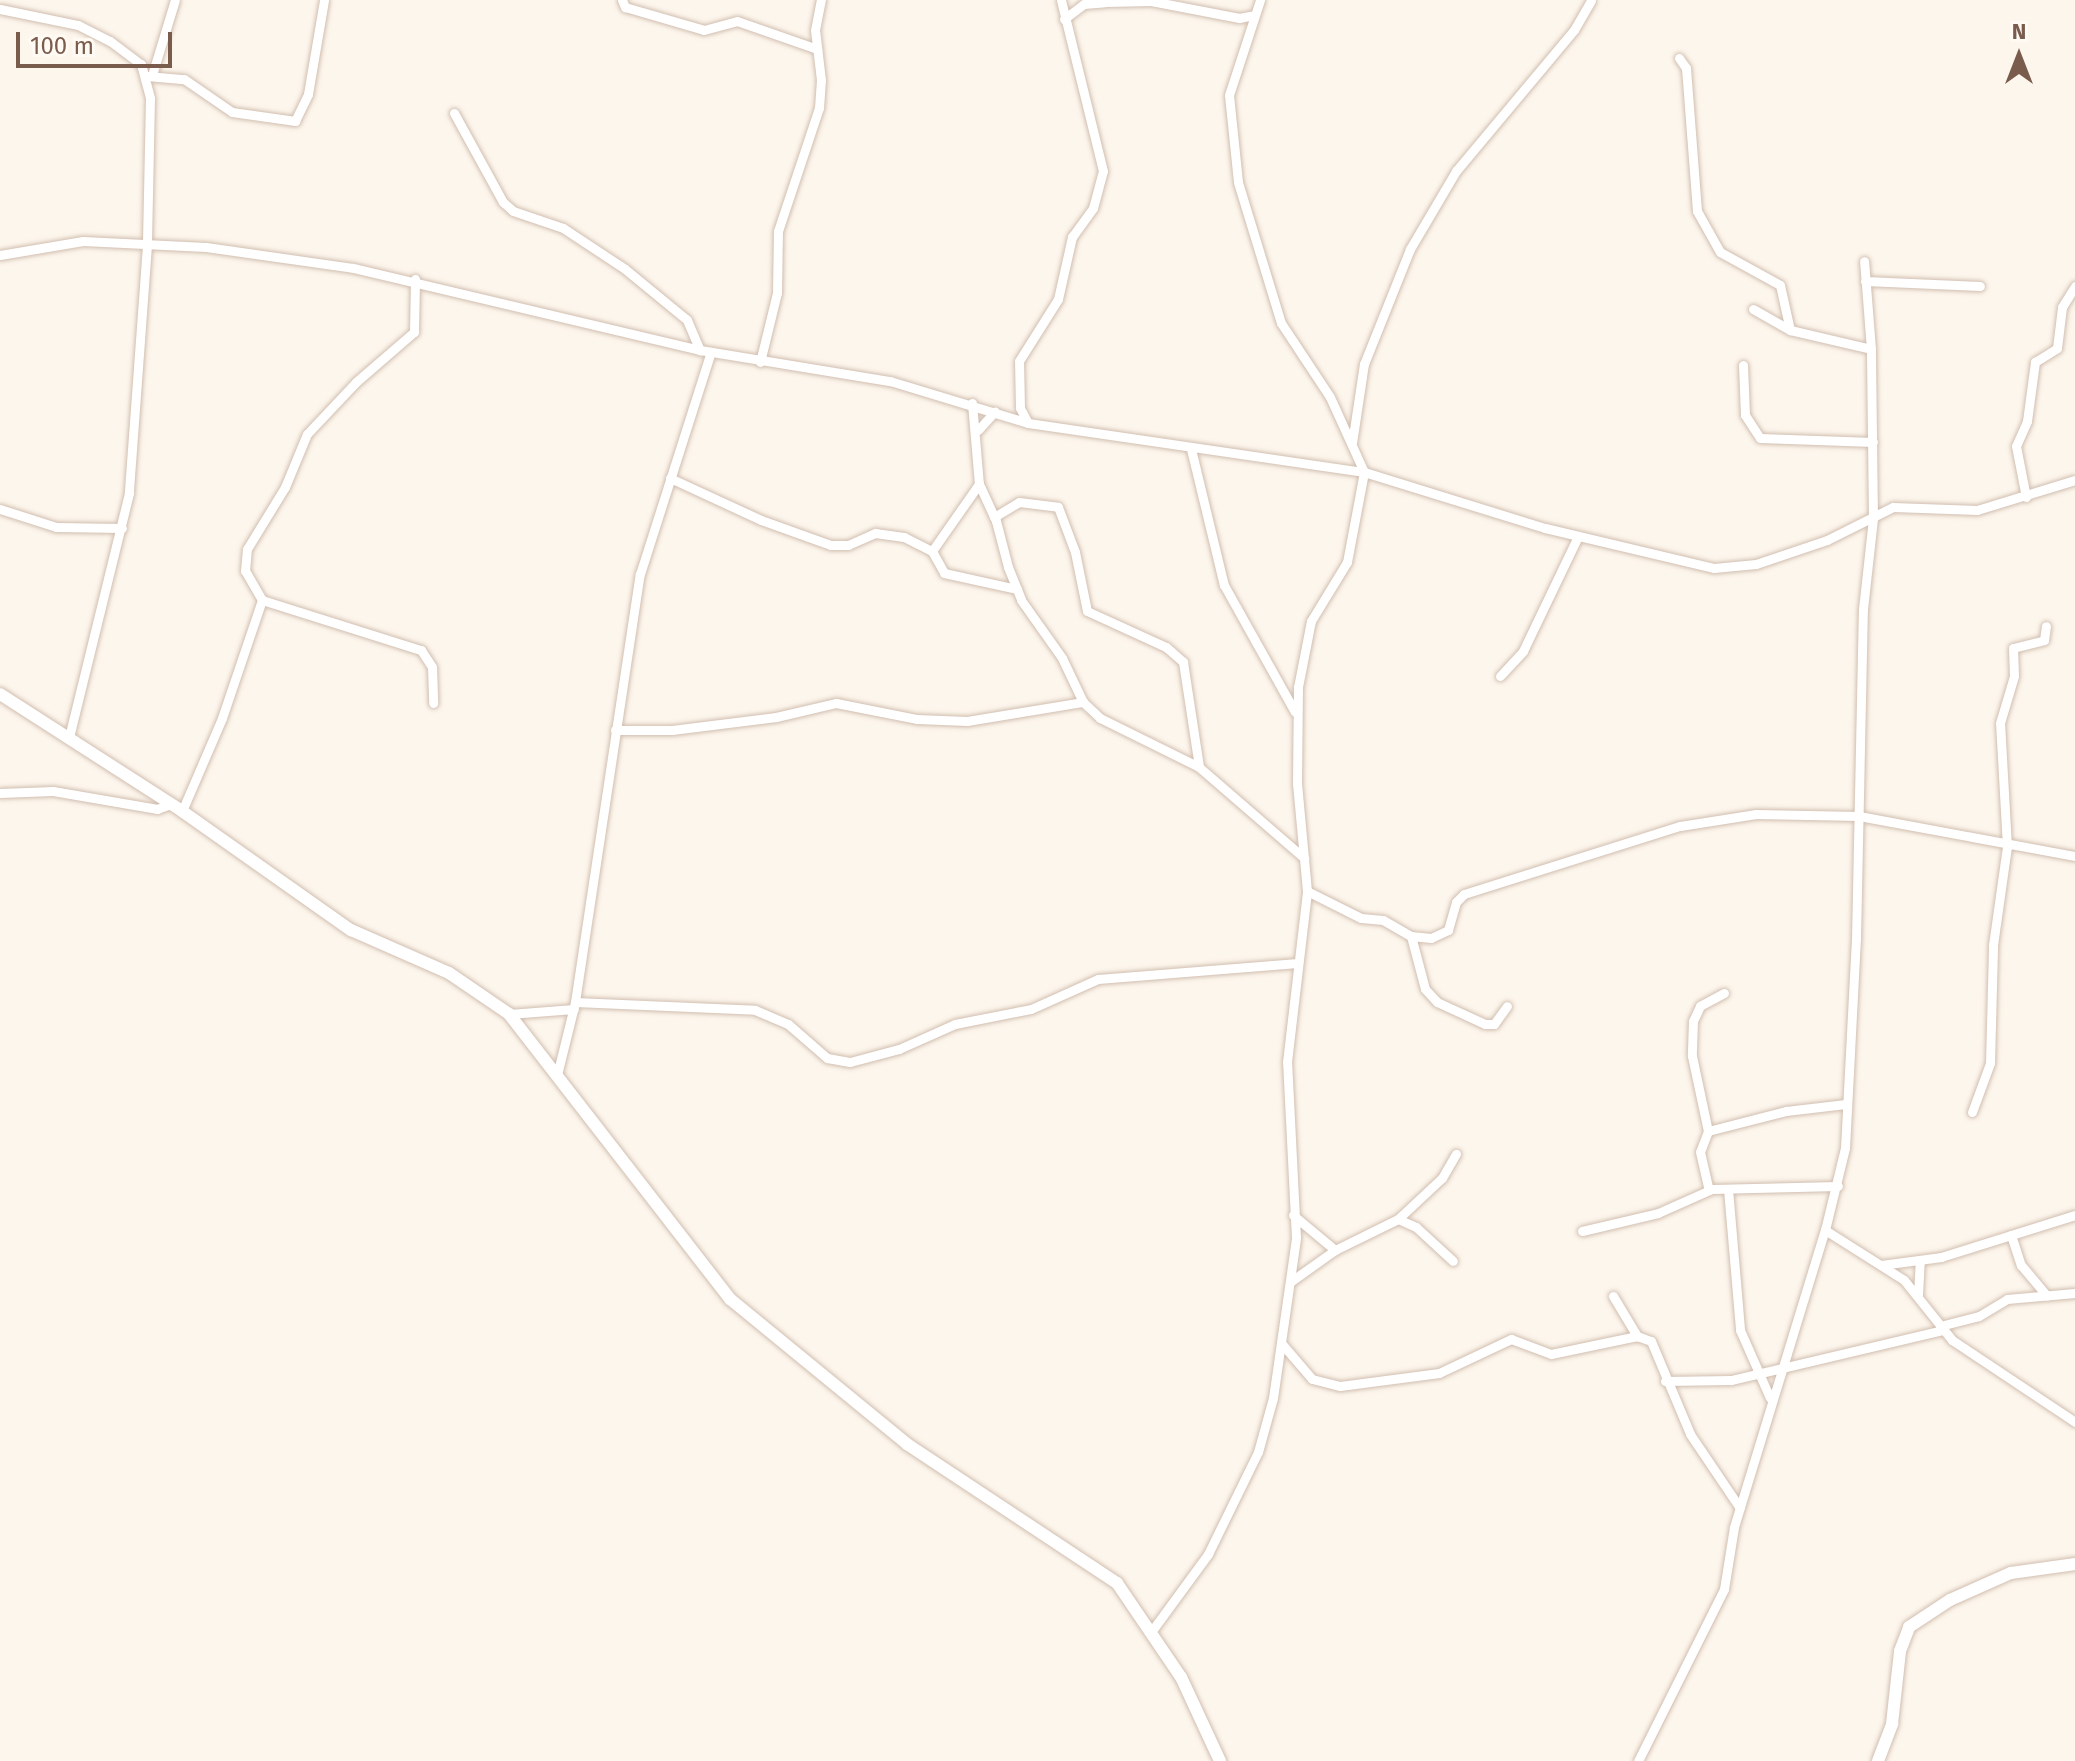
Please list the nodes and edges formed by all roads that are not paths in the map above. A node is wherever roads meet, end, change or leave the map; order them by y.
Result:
1 (175, 0) edge
2 (324, 0) edge
3 (622, 0) edge
4 (821, 0) edge
5 (1061, 0) edge
6 (1260, 0) edge
7 (1591, 0) edge
8 (1086, 1) edge
9 (0, 9) edge
10 (1254, 15) junction
11 (1239, 18) junction
12 (1064, 19) junction
13 (1250, 29) junction
14 (817, 49) junction
15 (1679, 58) dead end
16 (150, 75) junction
17 (454, 113) dead end
18 (147, 245) junction
19 (0, 255) edge
20 (1864, 261) dead end
21 (415, 279) junction
22 (1865, 281) junction
23 (1980, 286) dead end
24 (2075, 286) edge
25 (1753, 309) dead end
26 (1790, 330) junction
27 (1871, 349) junction
28 (700, 350) junction
29 (711, 352) junction
30 (760, 362) junction
31 (1743, 365) dead end
32 (972, 403) junction
33 (995, 411) junction
34 (1028, 423) junction
35 (978, 430) junction
36 (1873, 442) junction
37 (1352, 444) junction
38 (1191, 449) junction
39 (1364, 472) junction
40 (670, 478) junction
41 (2075, 480) edge
42 (979, 484) junction
43 (2026, 497) junction
44 (0, 509) edge
45 (994, 517) junction
46 (1873, 519) junction
47 (122, 528) junction
48 (1578, 536) junction
49 (932, 551) junction
50 (1017, 589) junction
51 (262, 600) junction
52 (2046, 626) dead end
53 (1500, 676) dead end
54 (0, 694) edge
55 (1083, 702) junction
56 (433, 703) dead end
57 (1297, 715) junction
58 (615, 730) junction
59 (69, 737) junction
60 (1199, 767) junction
61 (0, 793) edge
62 (176, 807) junction
63 (1859, 816) junction
64 (2007, 847) junction
65 (2075, 856) edge
66 (1304, 858) junction
67 (1307, 891) junction
68 (1411, 936) junction
69 (1297, 963) junction
70 (1724, 993) dead end
71 (575, 1006) junction
72 (1507, 1006) dead end
73 (509, 1014) junction
74 (557, 1075) junction
75 (1846, 1104) junction
76 (1972, 1112) dead end
77 (1708, 1131) junction
78 (1456, 1154) dead end
79 (1838, 1186) junction
80 (1728, 1189) junction
81 (1709, 1190) junction
82 (1293, 1215) junction
83 (2075, 1215) edge
84 (1398, 1219) junction
85 (1825, 1230) junction
86 (1582, 1231) dead end
87 (2011, 1235) junction
88 (1335, 1250) junction
89 (1920, 1260) junction
90 (1453, 1261) dead end
91 (1881, 1265) junction
92 (1290, 1282) junction
93 (2075, 1293) edge
94 (1918, 1295) junction
95 (1613, 1296) dead end
96 (2047, 1296) junction
97 (1941, 1328) junction
98 (1637, 1336) junction
99 (1282, 1344) junction
100 (1782, 1364) junction
101 (1761, 1369) junction
102 (1665, 1381) junction
103 (1771, 1401) junction
104 (2075, 1422) edge
105 (1740, 1508) junction
106 (2075, 1564) edge
107 (1151, 1632) junction
108 (1220, 1761) edge
109 (1638, 1761) edge
110 (1878, 1761) edge

1 - 16 street
2 - 16 street
3 - 14 street
4 - 14 street
5 - 12 street
6 - 10 street
7 - 37 street
8 - 11 street
8 - 12 street
9 - 16 street
10 - 11 street
10 - 13 street
11 - 13 street
12 - 34 street
13 - 37 street
14 - 30 street
15 - 26 street
16 - 18 street
17 - 28 street
18 - 19 street
18 - 21 street
18 - 47 street
20 - 22 street
21 - 28 street
21 - 51 street
22 - 23 street
22 - 27 street
24 - 43 street
25 - 26 street
26 - 27 street
27 - 36 street
28 - 29 street
29 - 30 street
29 - 40 street
30 - 32 street
31 - 36 street
32 - 33 street
32 - 35 street
33 - 34 street
33 - 35 street
34 - 38 street
35 - 42 street
36 - 46 street
37 - 39 street
38 - 39 street
38 - 57 street
39 - 48 street
39 - 57 street
40 - 49 street
40 - 58 street
41 - 43 street
42 - 45 street
42 - 49 street
43 - 46 street
44 - 47 street
45 - 50 street
45 - 60 street
46 - 48 street
46 - 63 street
47 - 59 street
48 - 53 street
49 - 50 street
50 - 55 street
51 - 56 street
51 - 62 street
52 - 64 street
54 - 59 street
55 - 58 street
55 - 60 street
57 - 66 street
58 - 71 street
59 - 62 street
60 - 66 street
61 - 62 street
62 - 73 street
63 - 64 street
63 - 68 street
63 - 75 street
64 - 65 street
64 - 76 street
66 - 67 street
67 - 68 street
67 - 69 street
68 - 72 street
69 - 71 street
69 - 82 street
70 - 77 street
71 - 73 street
71 - 74 street
73 - 74 street
74 - 107 street
75 - 77 street
75 - 79 street
77 - 81 street
78 - 84 street
79 - 80 street
79 - 85 street
80 - 81 street
80 - 101 street
81 - 86 street
82 - 88 street
82 - 92 street
83 - 87 street
84 - 88 street
84 - 90 street
85 - 91 street
85 - 100 street
87 - 89 street
87 - 96 street
88 - 92 street
89 - 91 street
89 - 94 street
91 - 94 street
92 - 99 street
93 - 96 street
94 - 97 street
95 - 98 street
96 - 97 street
97 - 100 street
97 - 104 street
98 - 99 street
98 - 102 street
99 - 107 street
100 - 101 street
100 - 103 street
101 - 102 street
101 - 103 street
102 - 105 street
103 - 105 street
105 - 109 street
106 - 110 street
107 - 108 street

